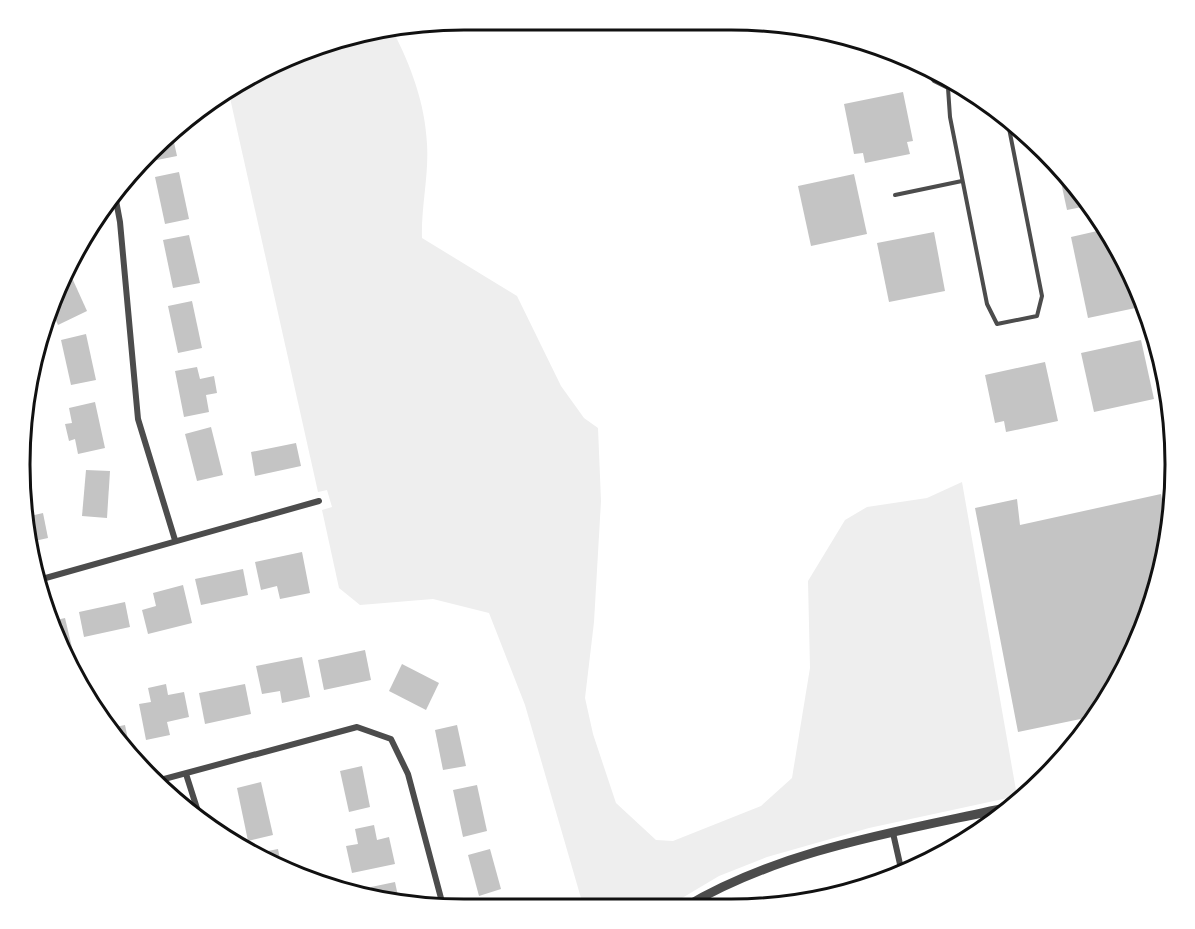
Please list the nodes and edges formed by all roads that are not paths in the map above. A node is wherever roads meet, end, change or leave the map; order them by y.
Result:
1 (934, 81) edge
2 (948, 88) joint
3 (1010, 132) edge
4 (962, 181) junction
5 (896, 195) dead end
6 (117, 204) edge
7 (320, 501) dead end
8 (175, 540) junction
9 (45, 578) edge
10 (186, 774) junction
11 (165, 779) edge
12 (196, 806) edge
13 (993, 811) edge
14 (893, 833) junction
15 (900, 865) edge
16 (441, 898) edge
17 (699, 899) edge

1 - 2 lane
2 - 4 lane
3 - 4 lane
4 - 5 lane
6 - 8 street
7 - 8 street
8 - 9 street
10 - 11 street
10 - 12 street
10 - 16 street
13 - 14 street
14 - 15 street
14 - 17 street

